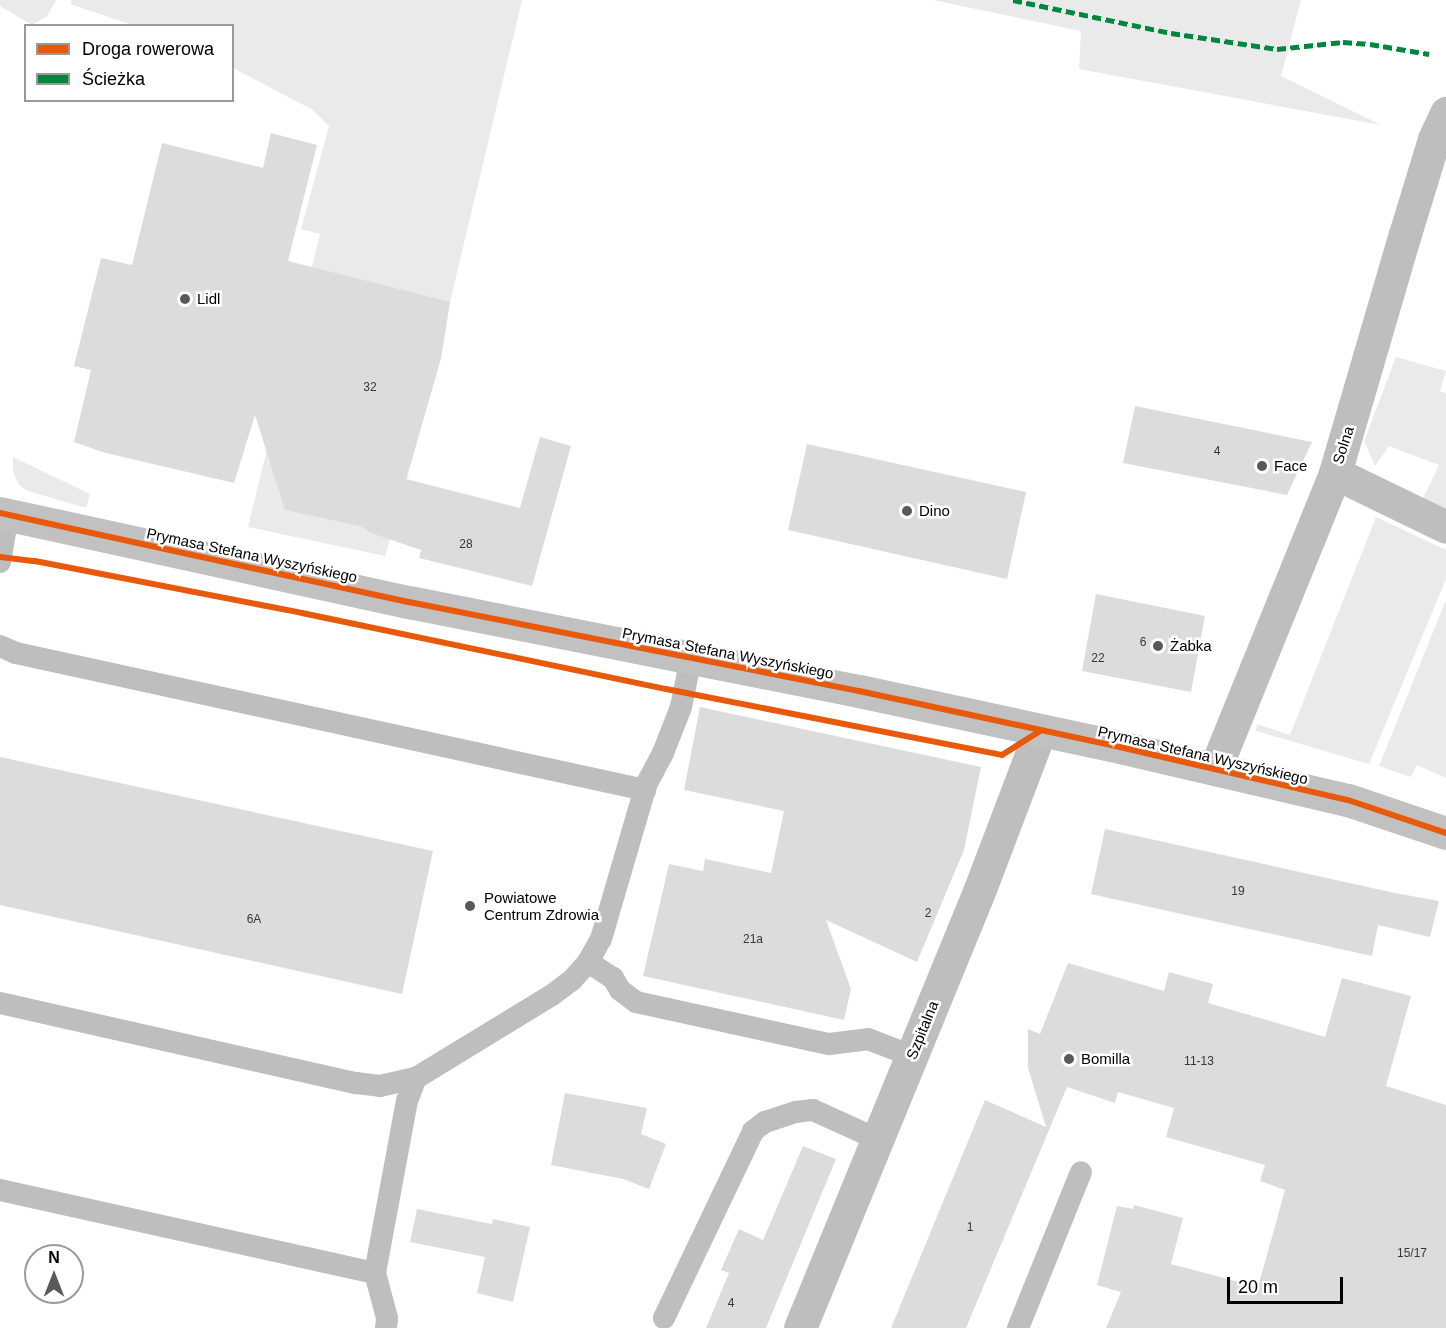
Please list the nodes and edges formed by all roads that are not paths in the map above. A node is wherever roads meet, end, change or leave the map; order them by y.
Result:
1 (1446, 113) edge
2 (1335, 473) junction
3 (4, 514) edge
4 (1446, 528) edge
5 (0, 562) edge
6 (0, 646) edge
7 (691, 658) junction
8 (1041, 731) junction
9 (1215, 769) junction
10 (645, 790) junction
11 (1446, 833) edge
12 (588, 962) junction
13 (0, 1003) edge
14 (912, 1056) junction
15 (416, 1078) junction
16 (877, 1139) junction
17 (1081, 1172) dead end
18 (0, 1190) edge
19 (375, 1273) junction
20 (664, 1318) dead end
21 (386, 1328) edge
22 (800, 1328) edge
23 (1018, 1328) edge

1 - 2 street, Solna
2 - 4 street
2 - 9 street, Solna
3 - 5 lane
3 - 7 main road, Prymasa Stefana Wyszyńskiego
6 - 10 lane
7 - 8 main road, Prymasa Stefana Wyszyńskiego
7 - 10 lane
8 - 9 main road, Prymasa Stefana Wyszyńskiego
8 - 14 street, Szpitalna
9 - 11 main road, Prymasa Stefana Wyszyńskiego
10 - 12 lane
12 - 14 lane
12 - 15 lane
13 - 15 lane
14 - 16 street, Szpitalna
15 - 19 lane
16 - 20 lane
16 - 22 street, Szpitalna
17 - 23 lane
18 - 19 lane
19 - 21 lane

